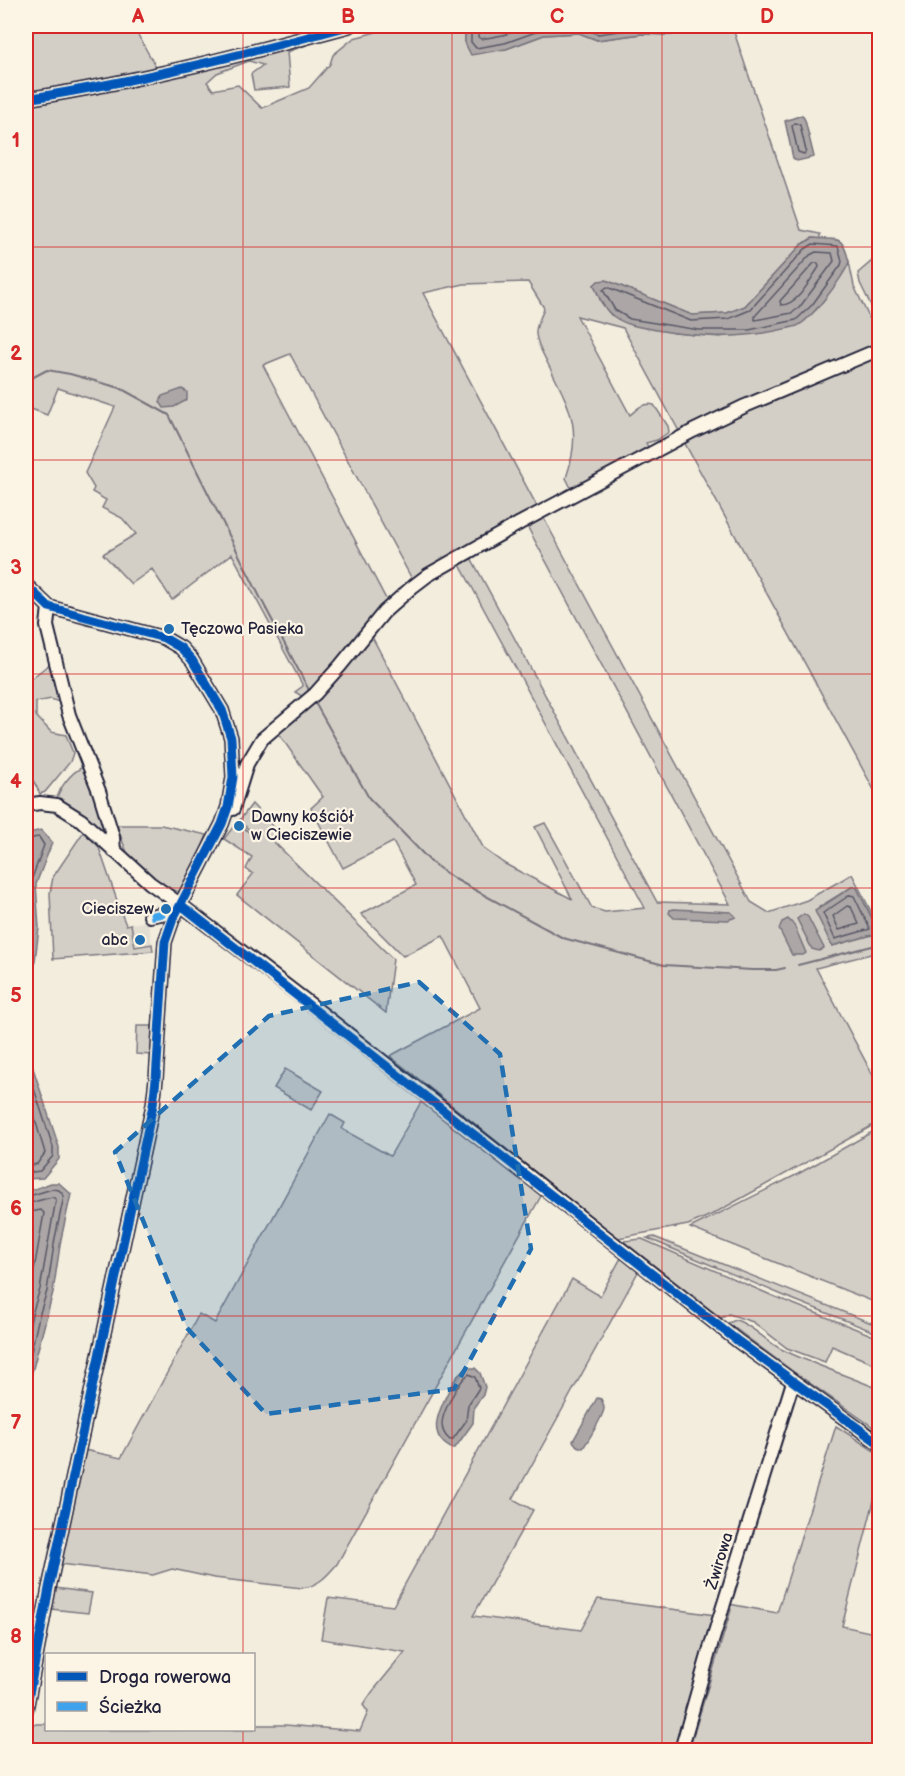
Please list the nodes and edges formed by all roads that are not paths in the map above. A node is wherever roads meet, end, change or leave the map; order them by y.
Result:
1 (349, 26) edge
2 (26, 99) edge
3 (879, 349) edge
4 (26, 585) edge
5 (48, 606) junction
6 (26, 805) edge
7 (222, 824) junction
8 (114, 850) junction
9 (181, 904) junction
10 (169, 915) dead end
11 (150, 916) dead end
12 (792, 1382) junction
13 (879, 1444) edge
14 (26, 1710) edge
15 (681, 1750) edge

1 - 2 street
3 - 7 street
4 - 5 street
5 - 7 street
5 - 8 street
6 - 8 street
7 - 9 street
8 - 9 street
9 - 12 street
9 - 14 street
10 - 11 street
12 - 13 street
12 - 15 street, Żwirowa

